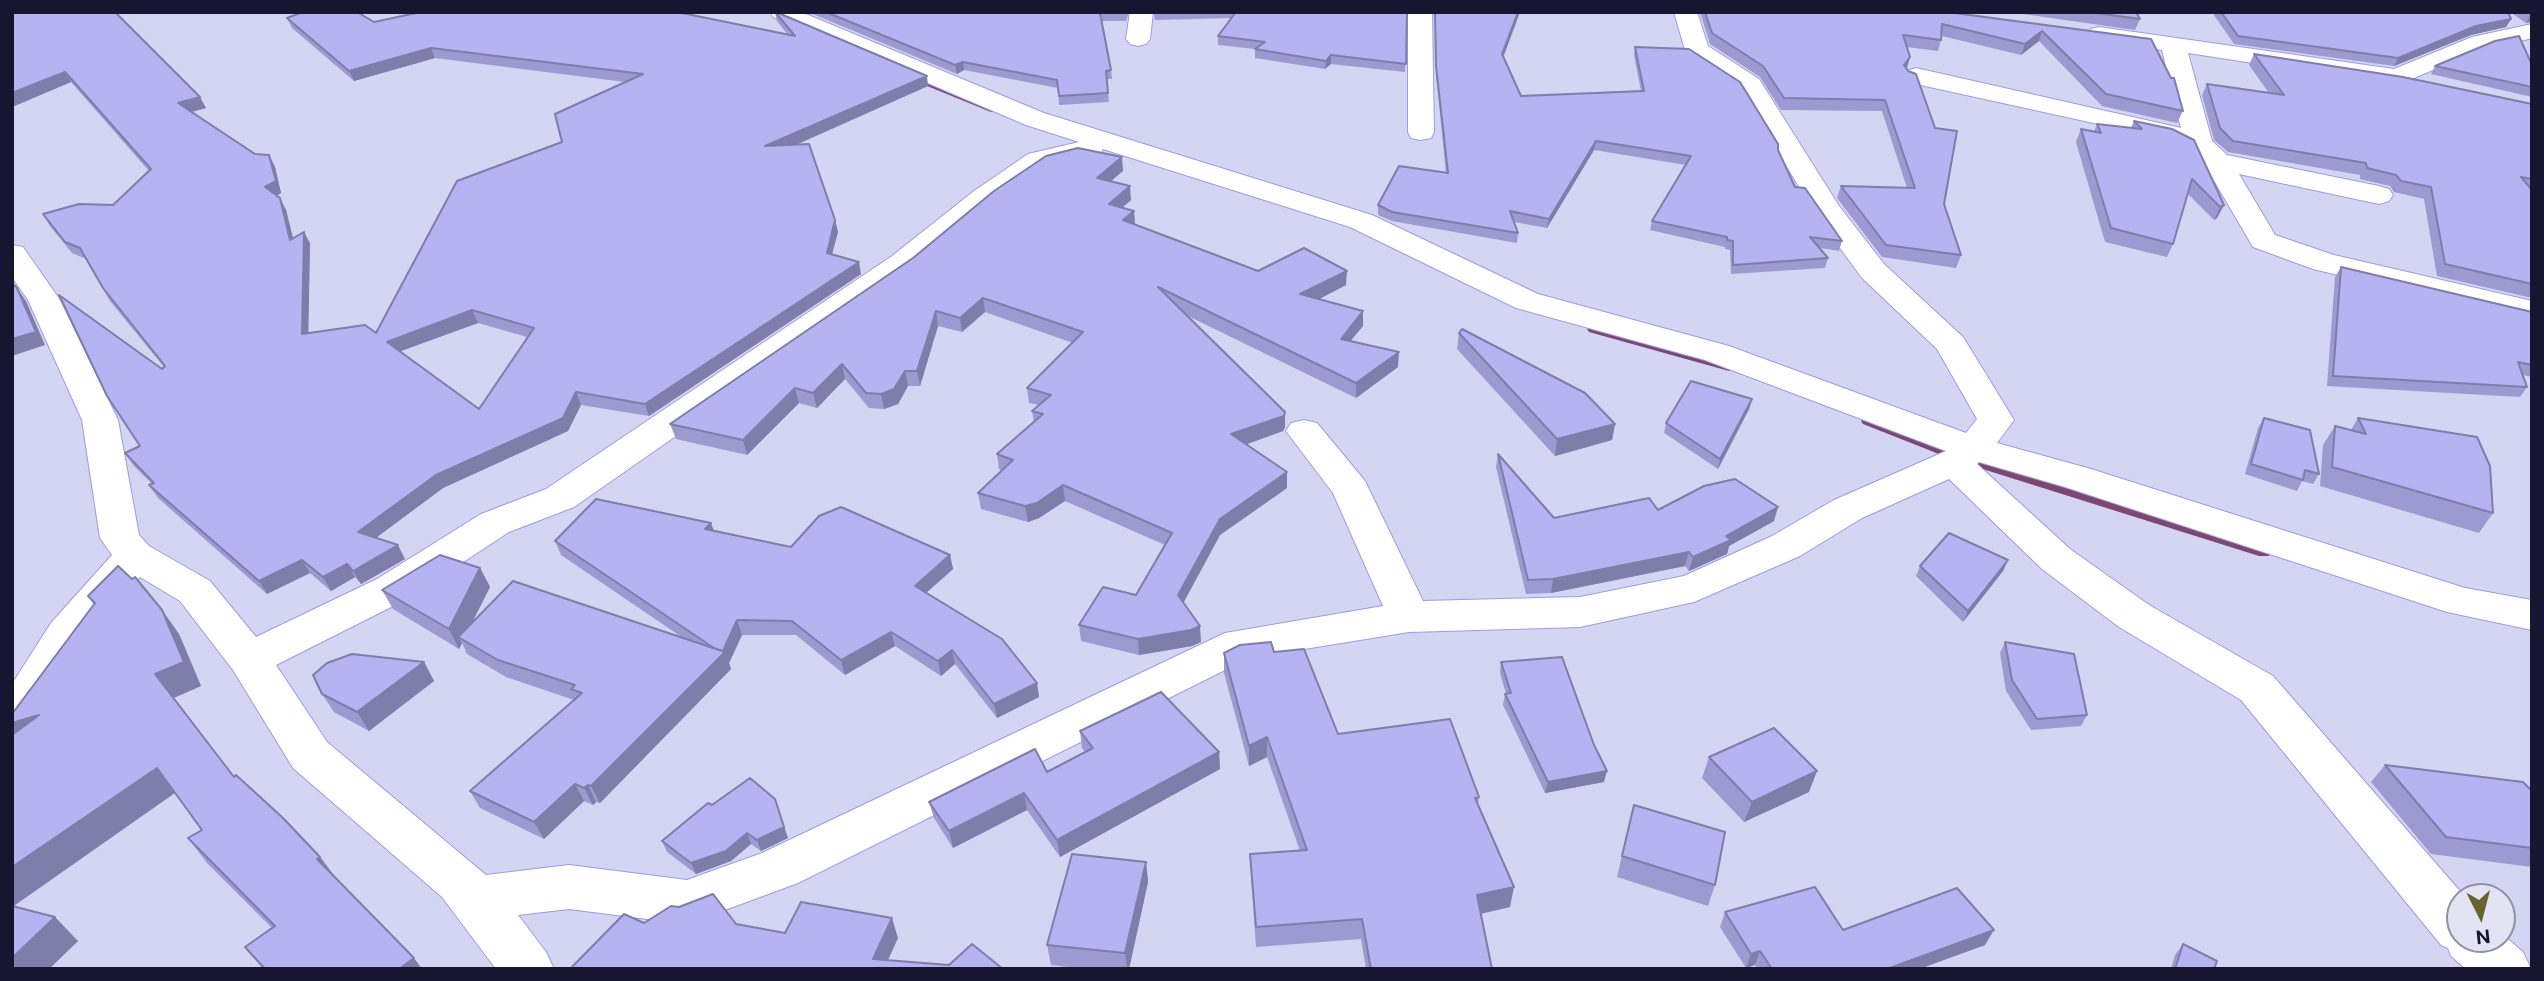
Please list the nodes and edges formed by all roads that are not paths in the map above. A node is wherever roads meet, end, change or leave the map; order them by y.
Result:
1 (781, 12) edge
2 (1142, 12) edge
3 (1420, 12) edge
4 (1685, 12) edge
5 (2067, 30) edge
6 (2532, 31) edge
7 (1138, 39) dead end
8 (2173, 44) junction
9 (1916, 76) edge
10 (2398, 77) junction
11 (2438, 85) edge
12 (1421, 132) dead end
13 (1113, 143) junction
14 (2207, 153) junction
15 (2379, 195) dead end
16 (12, 254) edge
17 (28, 303) edge
18 (2532, 311) edge
19 (1304, 431) dead end
20 (1964, 456) junction
21 (135, 556) junction
22 (2532, 615) edge
23 (1409, 617) junction
24 (249, 659) junction
25 (12, 723) edge
26 (475, 898) junction
27 (2446, 912) edge
28 (2486, 953) edge
29 (527, 969) edge
30 (2504, 969) edge

1 - 13 street
2 - 7 street
3 - 12 street
4 - 20 street
5 - 8 street
6 - 10 street
8 - 10 street
8 - 14 street
9 - 14 street
10 - 11 street
13 - 20 street
13 - 24 street
14 - 15 street
14 - 18 street
16 - 17 street
17 - 21 street
19 - 23 street
20 - 22 street
20 - 23 street
20 - 27 street
21 - 24 street
21 - 25 street
23 - 26 street
24 - 26 street
26 - 29 street
28 - 30 street

